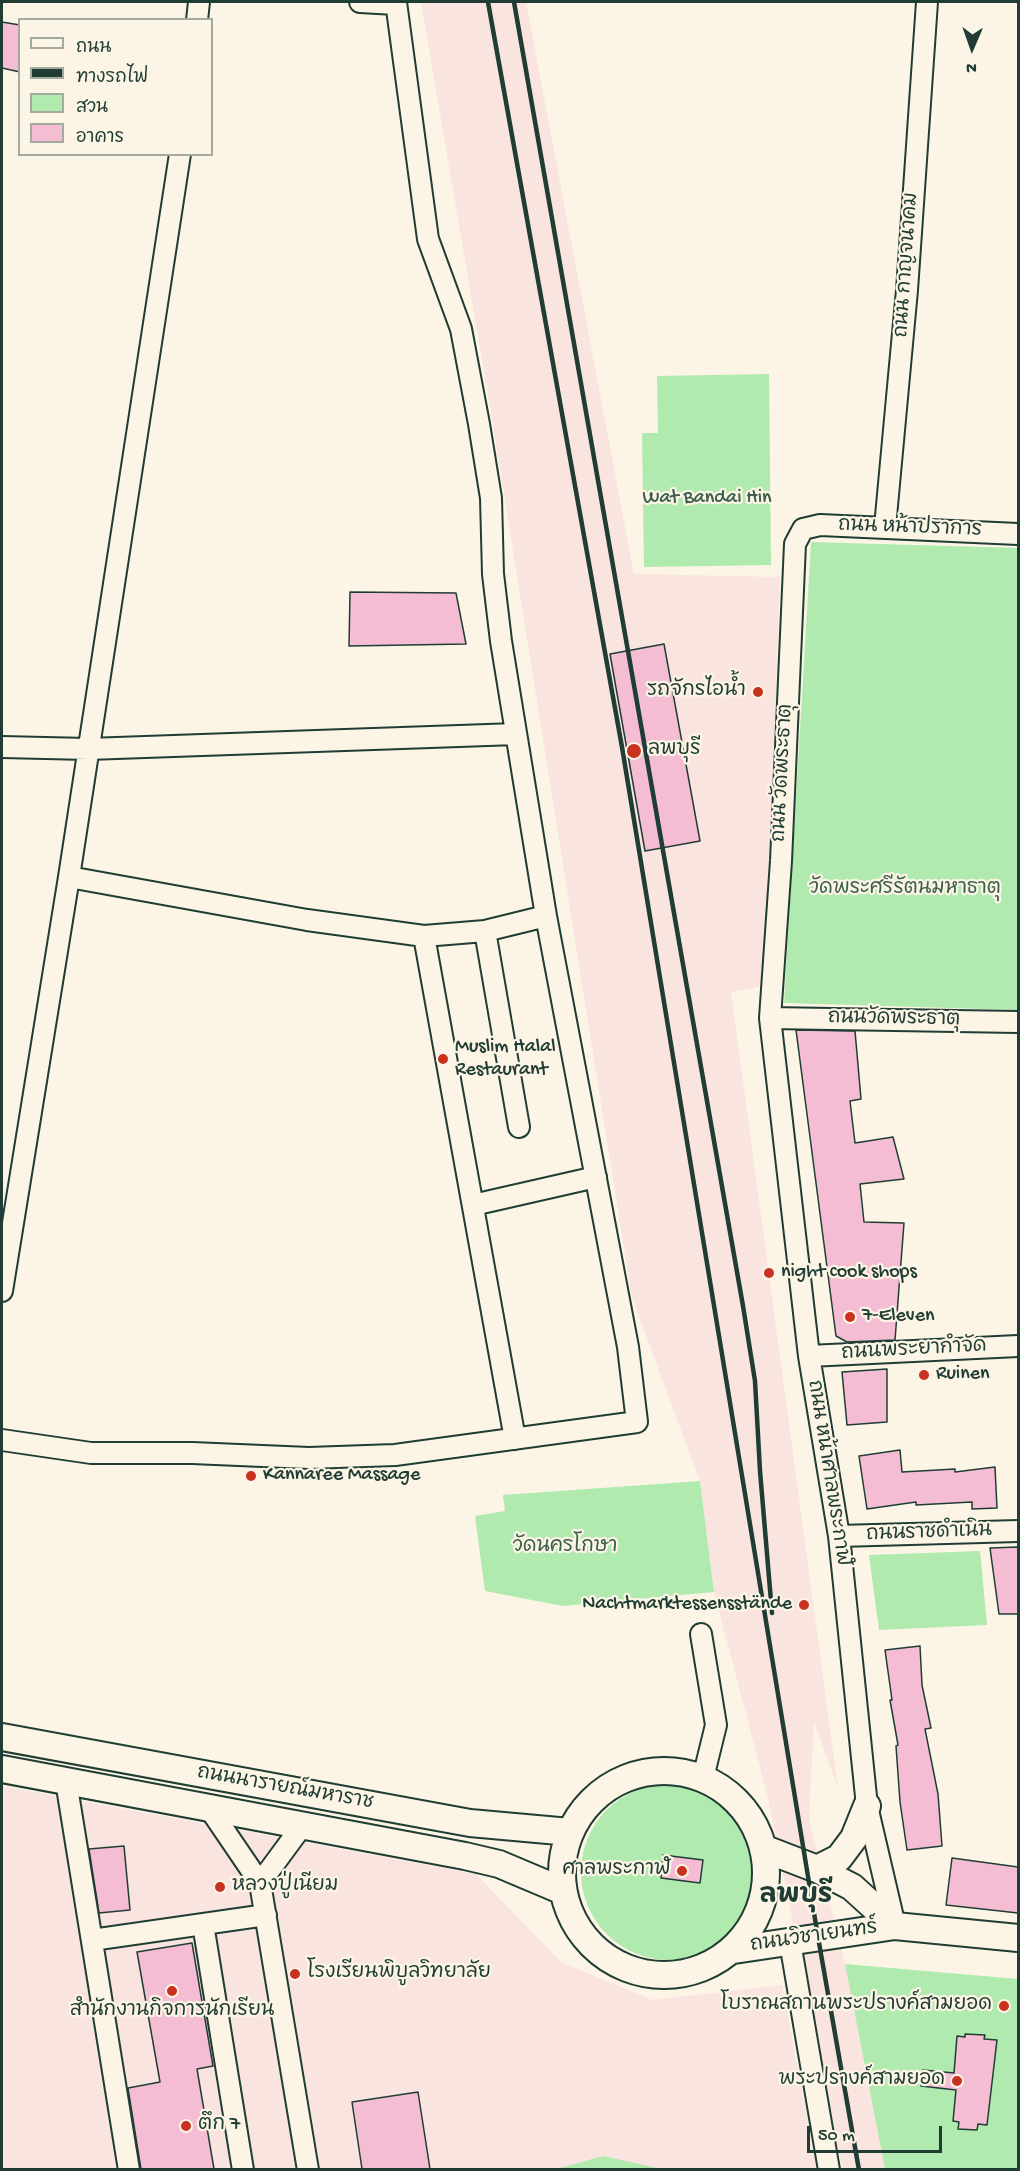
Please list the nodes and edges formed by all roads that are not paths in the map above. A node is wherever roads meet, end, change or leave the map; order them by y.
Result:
1 (199, 2) edge
2 (360, 2) edge
3 (396, 2) edge
4 (927, 2) edge
5 (197, 18) edge
6 (180, 156) edge
7 (885, 528) junction
8 (803, 530) joint
9 (1018, 534) edge
10 (516, 734) junction
11 (2, 747) edge
12 (88, 750) junction
13 (69, 877) junction
14 (546, 916) junction
15 (485, 931) junction
16 (423, 936) junction
17 (770, 1018) junction
18 (1018, 1022) edge
19 (519, 1127) dead end
20 (596, 1177) junction
21 (472, 1205) junction
22 (2, 1291) edge
23 (1018, 1346) edge
24 (809, 1356) junction
25 (2, 1440) edge
26 (515, 1440) junction
27 (1018, 1531) edge
28 (839, 1536) junction
29 (701, 1634) dead end
30 (2, 1737) edge
31 (2, 1769) edge
32 (703, 1779) junction
33 (66, 1781) junction
34 (867, 1806) junction
35 (209, 1808) junction
36 (302, 1826) junction
37 (570, 1832) junction
38 (765, 1849) junction
39 (818, 1869) junction
40 (260, 1883) junction
41 (563, 1891) junction
42 (266, 1915) junction
43 (204, 1923) junction
44 (895, 1926) junction
45 (1018, 1938) edge
46 (92, 1940) junction
47 (790, 1942) junction
48 (734, 1950) junction
49 (129, 2169) edge
50 (243, 2169) edge
51 (309, 2169) edge
52 (829, 2169) edge

1 - 5 street
2 - 3 street
3 - 10 street
4 - 7 street, ถนน กาญจนาคม
6 - 12 street
7 - 8 street, ถนน หน้าปราการ
7 - 9 street, ถนน หน้าปราการ
8 - 17 street, ถนน วัดพระธาตุ
10 - 12 street
10 - 14 street
11 - 12 street
12 - 13 street
13 - 16 street
13 - 22 street
14 - 15 street
14 - 20 street
15 - 16 street
15 - 19 street
16 - 21 street
17 - 18 street, ถนนวัดพระธาตุ
17 - 24 street, ถนน หน้าศาลพระกาฬ
20 - 21 street
20 - 26 street
21 - 26 street
23 - 24 street, ถนนพระยากำจัด
24 - 28 street, ถนน หน้าศาลพระกาฬ
25 - 26 street
27 - 28 street, ถนนราชดำเนิน
28 - 34 street, ถนน หน้าศาลพระกาฬ
29 - 32 street
30 - 37 main road, ถนนนารายณ์มหาราช
31 - 33 main road, ถนนนารายณ์มหาราช
32 - 37 main road
32 - 38 main road
33 - 35 main road, ถนนนารายณ์มหาราช
33 - 46 street
34 - 39 main road
34 - 44 street, ถนน หน้าศาลพระกาฬ
35 - 36 main road, ถนนนารายณ์มหาราช
35 - 40 street
36 - 40 street
36 - 41 main road, ถนนนารายณ์มหาราช
37 - 41 main road
38 - 39 main road, ถนนวิชาเยนทร์
38 - 48 main road
39 - 44 main road, ถนนวิชาเยนทร์
40 - 42 street
41 - 48 main road
42 - 43 street
42 - 51 street
43 - 46 street
43 - 50 street
44 - 45 main road, ถนนวิชาเยนทร์
44 - 47 main road, ถนนวิชาเยนทร์
46 - 49 street
47 - 48 main road, ถนนวิชาเยนทร์
47 - 52 street

